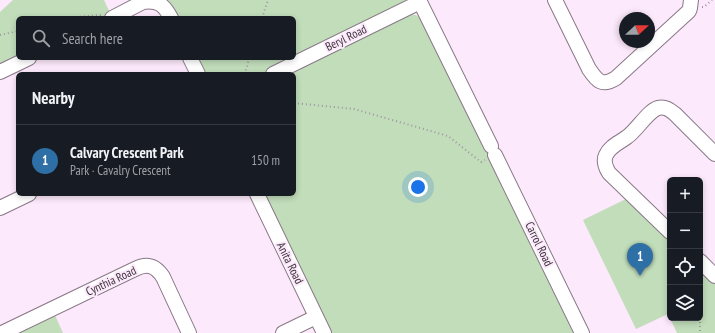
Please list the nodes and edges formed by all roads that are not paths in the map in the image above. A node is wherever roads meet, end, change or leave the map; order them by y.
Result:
1 (555, 0) edge
2 (691, 0) edge
3 (419, 1) edge
4 (116, 16) edge
5 (170, 16) edge
6 (25, 60) edge
7 (191, 60) edge
8 (0, 72) edge
9 (197, 72) edge
10 (277, 72) edge
11 (715, 154) edge
12 (25, 196) edge
13 (258, 196) edge
14 (0, 208) edge
15 (667, 229) edge
16 (703, 264) edge
17 (715, 276) edge
18 (316, 317) junction
19 (2, 333) edge
20 (189, 333) edge
21 (283, 333) edge
22 (324, 333) edge
23 (582, 333) edge

1 - 2 street
3 - 10 street, Beryl Road
3 - 23 street, Carrol Road
4 - 5 street
6 - 8 street
7 - 9 street
11 - 15 street
12 - 14 street
13 - 18 street, Anita Road
16 - 17 street
18 - 21 street
18 - 22 street, Anita Road
19 - 20 street, Cynthia Road

